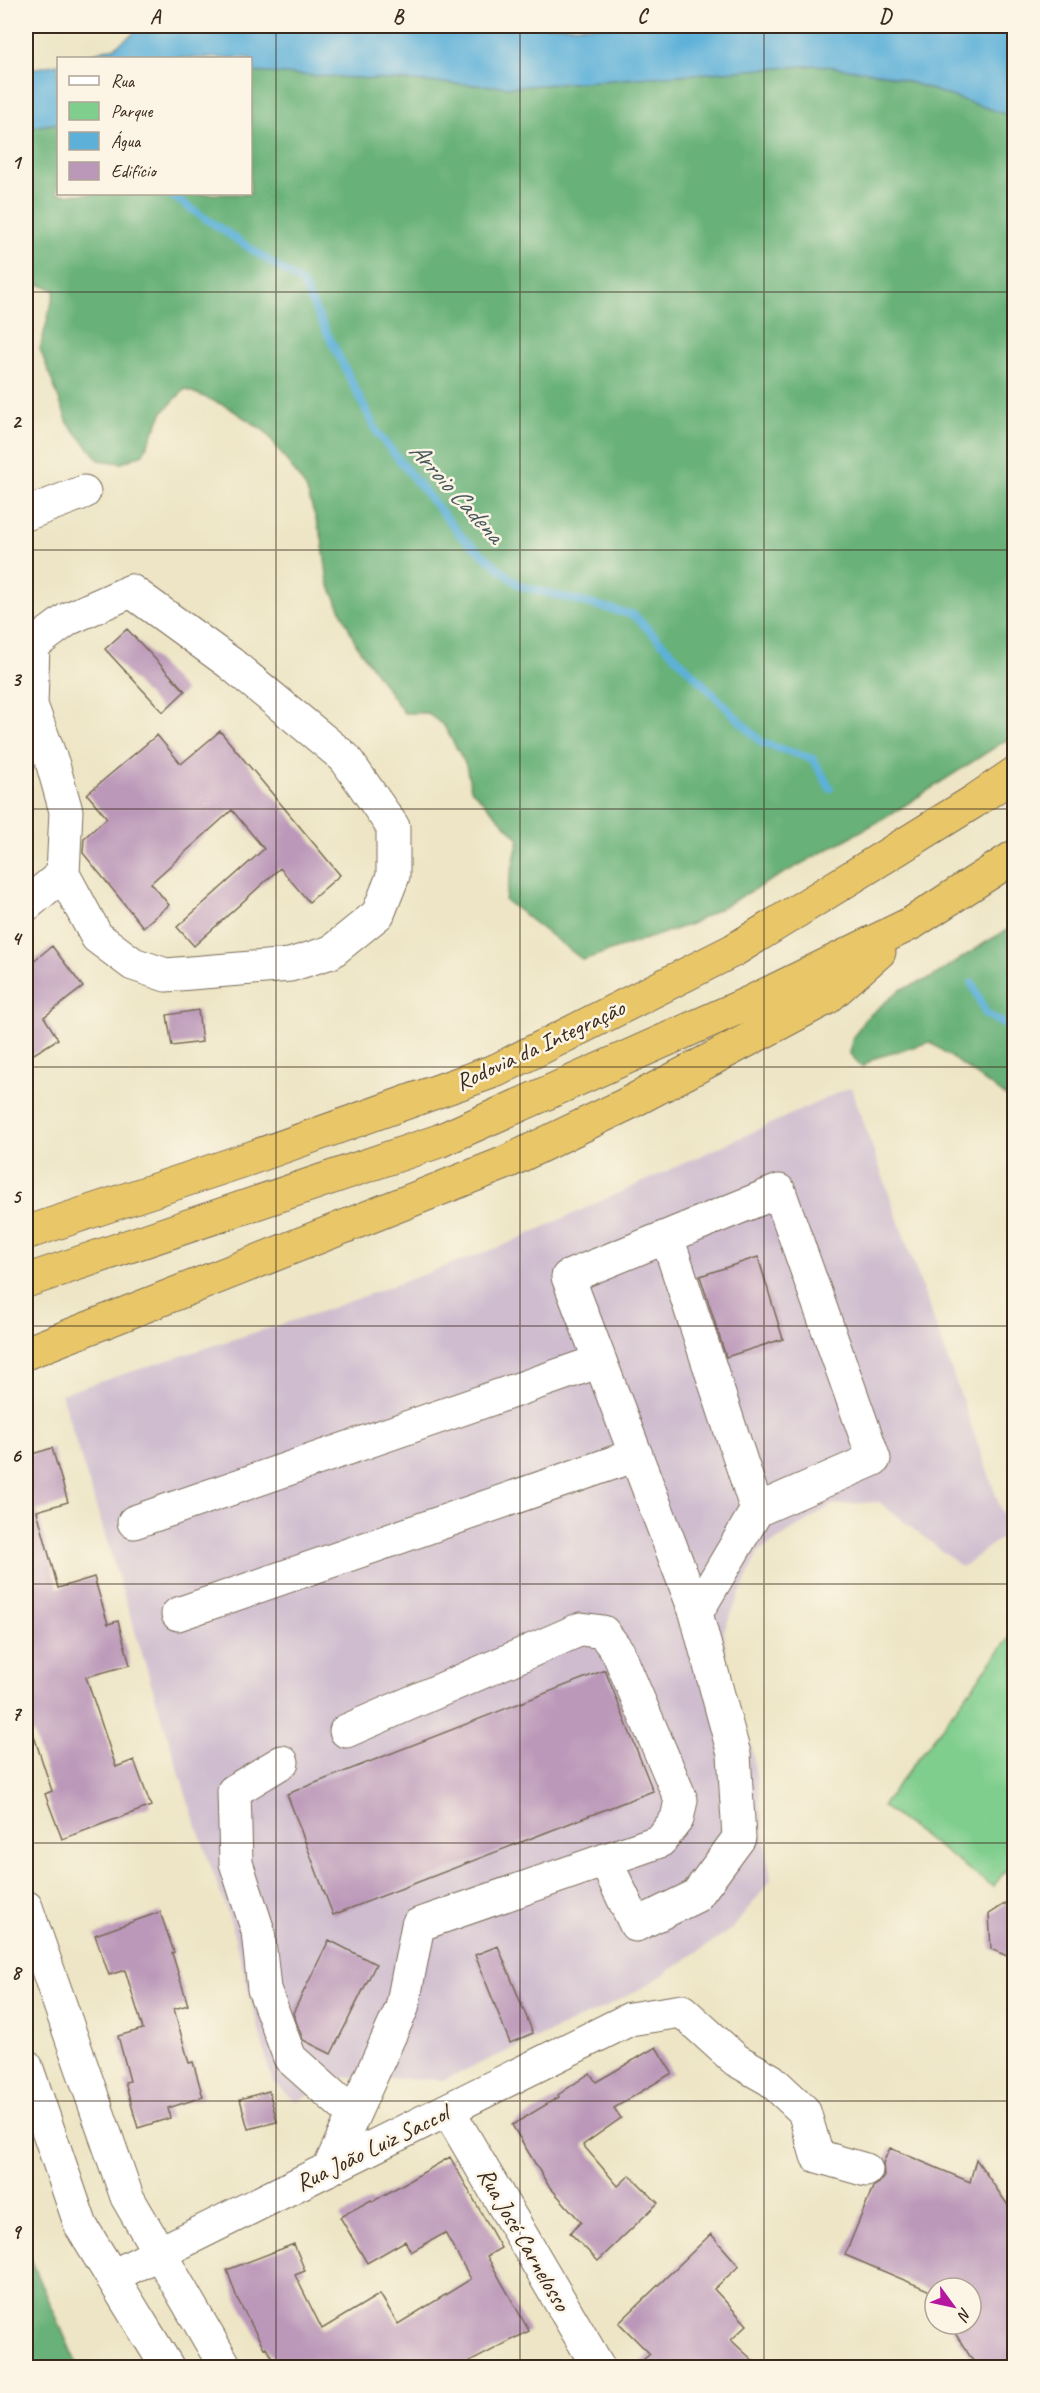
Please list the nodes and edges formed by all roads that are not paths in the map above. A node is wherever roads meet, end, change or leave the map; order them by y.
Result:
1 (84, 492) dead end
2 (26, 514) edge
3 (1014, 774) edge
4 (1014, 857) edge
5 (63, 874) junction
6 (30, 902) edge
7 (912, 923) junction
8 (26, 1233) edge
9 (667, 1237) junction
10 (26, 1281) edge
11 (26, 1353) edge
12 (600, 1361) junction
13 (636, 1455) junction
14 (757, 1510) junction
15 (134, 1522) dead end
16 (696, 1613) junction
17 (178, 1614) dead end
18 (346, 1731) dead end
19 (282, 1762) dead end
20 (605, 1860) junction
21 (26, 1907) edge
22 (26, 2066) edge
23 (448, 2110) junction
24 (353, 2114) junction
25 (329, 2169) junction
26 (866, 2170) dead end
27 (160, 2253) junction
28 (113, 2276) junction
29 (168, 2367) edge
30 (226, 2367) edge
31 (599, 2367) edge

1 - 2 street
3 - 8 highway, Rodovia da Integração
4 - 7 highway, Rodovia da Integração
5 - 5 street
5 - 6 street
7 - 10 highway, Rodovia da Integração
7 - 11 highway
9 - 12 street
9 - 14 street
9 - 14 street
12 - 13 street
12 - 15 street
13 - 16 street
13 - 17 street
14 - 16 street
16 - 20 street
18 - 20 street
19 - 24 street
20 - 24 street
21 - 27 street
22 - 28 street
23 - 25 street, Rua João Luiz Saccol
23 - 26 street, Rua João Luiz Saccol
23 - 31 street, Rua José Carnelosso
24 - 25 street
25 - 27 street, Rua João Luiz Saccol
27 - 28 street, Rua João Luiz Saccol
27 - 30 street
28 - 29 street

